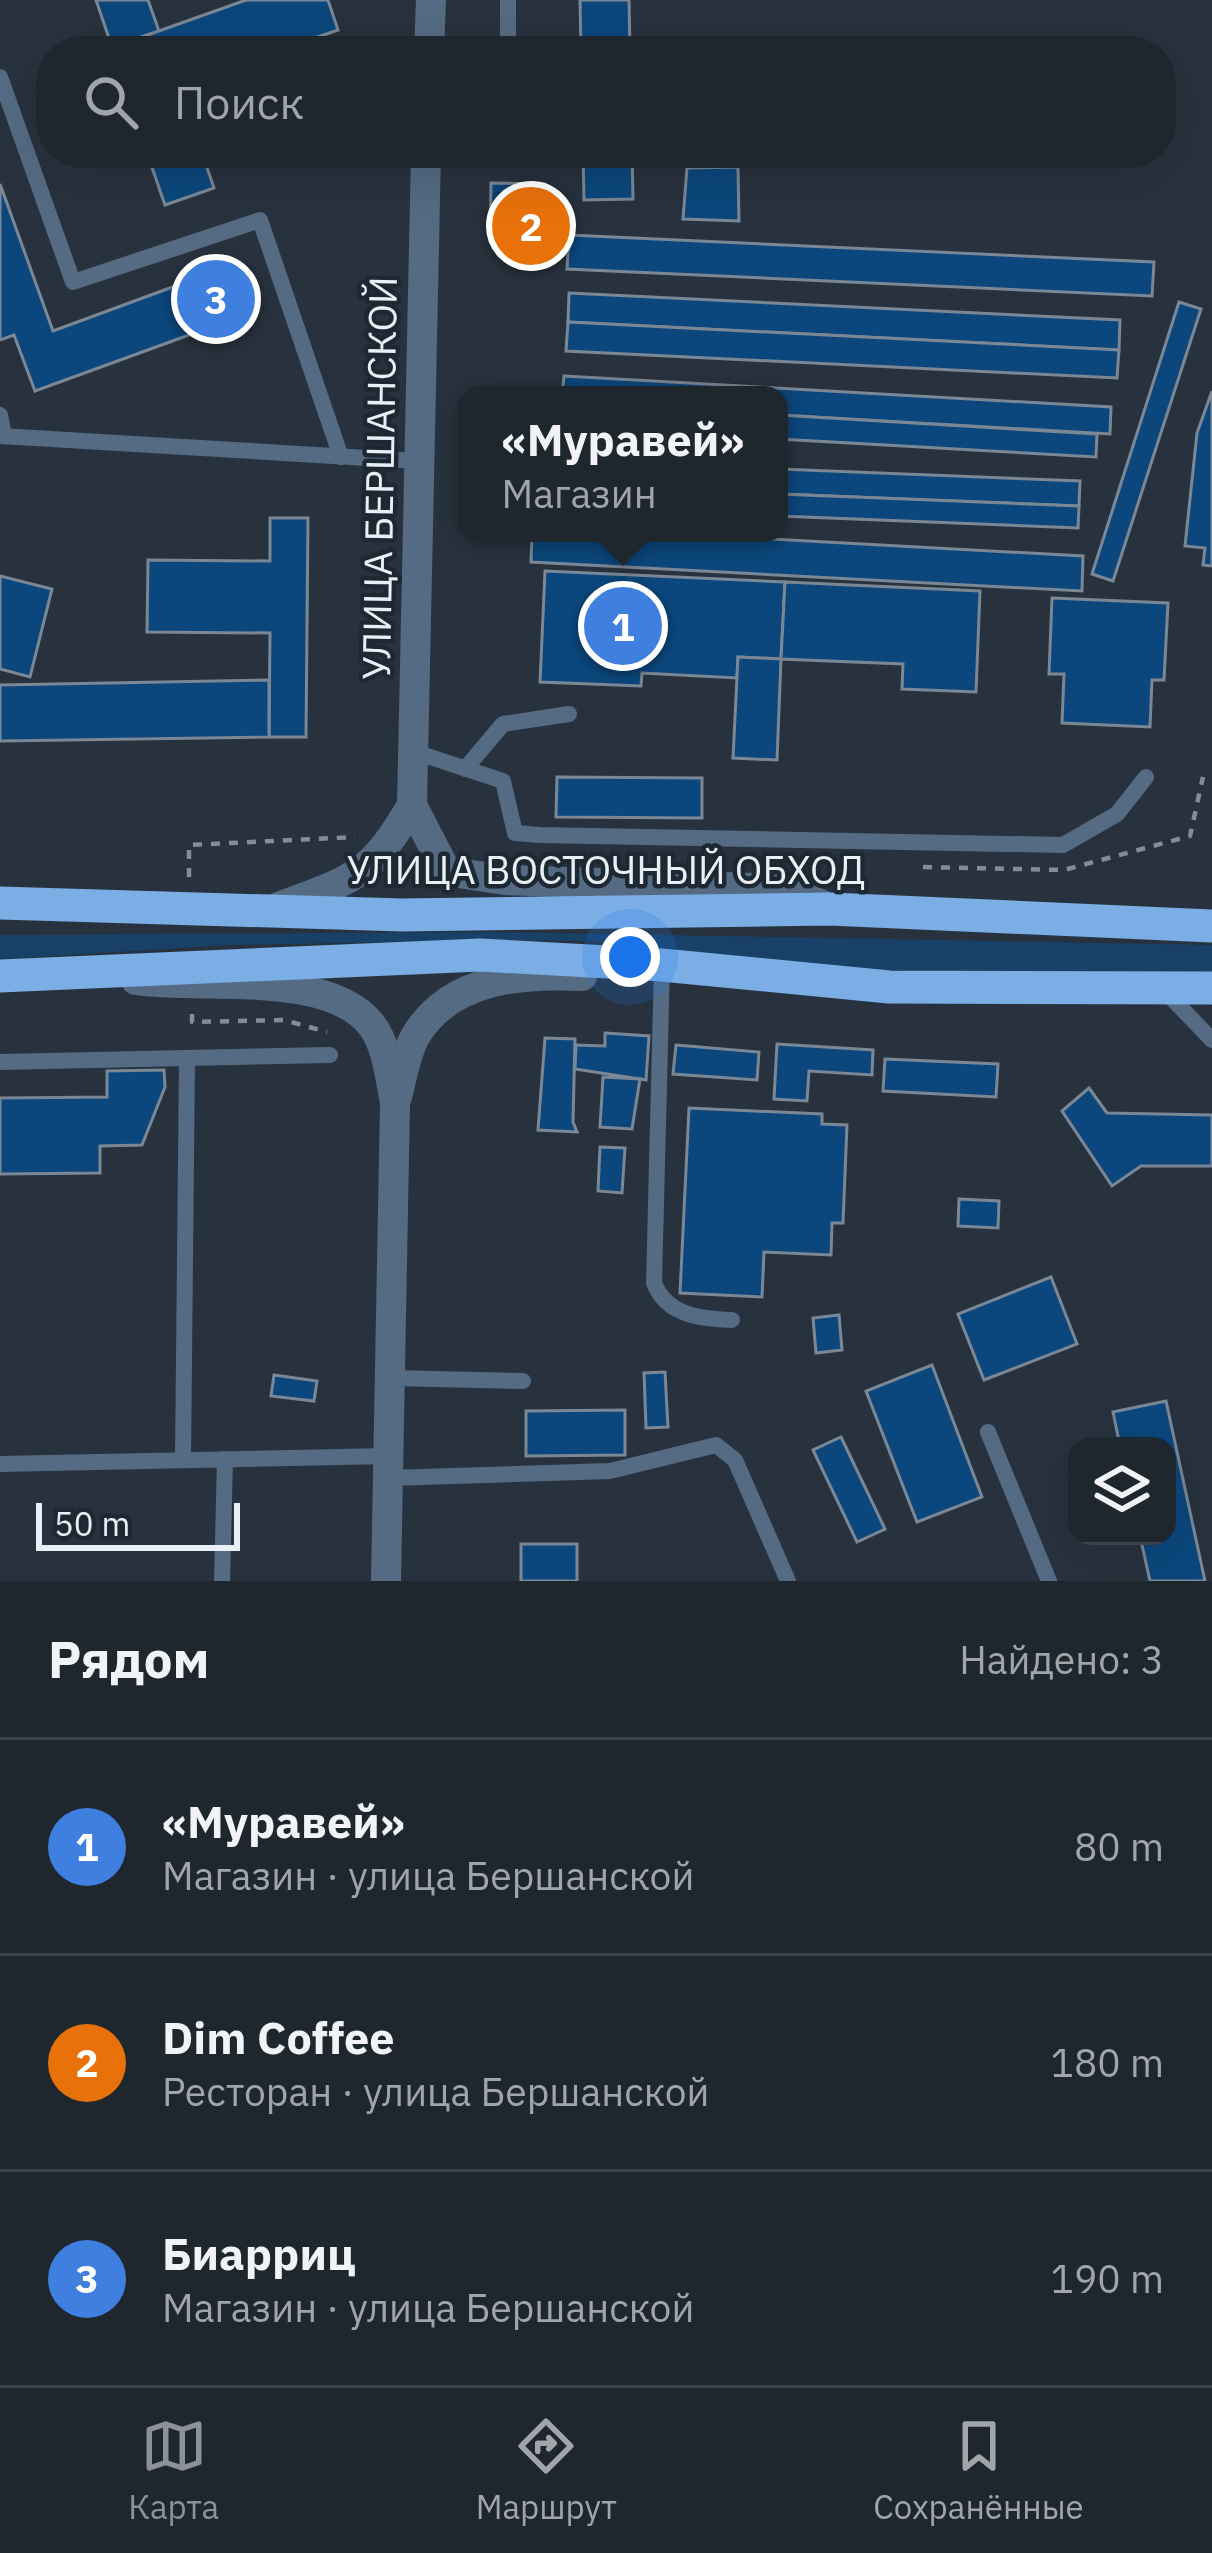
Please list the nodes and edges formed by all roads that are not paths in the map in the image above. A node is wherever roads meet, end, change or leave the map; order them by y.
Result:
1 (431, 0) edge
2 (508, 0) edge
3 (430, 36) edge
4 (508, 36) edge
5 (0, 77) edge
6 (426, 168) edge
7 (0, 415) edge
8 (2, 436) edge
9 (341, 458) junction
10 (417, 461) junction
11 (569, 714) dead end
12 (412, 751) junction
13 (465, 769) junction
14 (1146, 777) dead end
15 (412, 805) junction
16 (0, 903) edge
17 (276, 908) junction
18 (830, 909) junction
19 (1212, 926) edge
20 (662, 965) junction
21 (77, 972) junction
22 (0, 976) edge
23 (1162, 987) junction
24 (1212, 988) edge
25 (1212, 1040) edge
26 (330, 1055) dead end
27 (187, 1058) junction
28 (0, 1062) edge
29 (395, 1103) junction
30 (733, 1320) dead end
31 (391, 1378) junction
32 (523, 1381) dead end
33 (988, 1432) dead end
34 (225, 1459) junction
35 (183, 1460) junction
36 (0, 1464) edge
37 (389, 1467) junction
38 (222, 1581) edge
39 (386, 1581) edge
40 (788, 1581) edge
41 (1049, 1581) edge

1 - 3 street
2 - 4 lane
5 - 9 lane
6 - 10 street, УЛИЦА БЕРШАНСКОЙ
7 - 8 lane
8 - 9 lane
9 - 10 lane
10 - 12 street, УЛИЦА БЕРШАНСКОЙ
11 - 13 lane
12 - 13 lane
12 - 15 street, УЛИЦА БЕРШАНСКОЙ
13 - 14 lane
15 - 17 street
15 - 18 street, УЛИЦА БЕРШАНСКОЙ
16 - 17 highway, УЛИЦА ВОСТОЧНЫЙ ОБХОД
17 - 18 highway, УЛИЦА ВОСТОЧНЫЙ ОБХОД
18 - 19 highway, УЛИЦА ВОСТОЧНЫЙ ОБХОД
20 - 21 highway
20 - 23 highway
20 - 29 street
20 - 30 lane
21 - 22 highway
21 - 29 street
23 - 24 highway
23 - 25 lane
26 - 27 lane
27 - 28 lane
27 - 35 lane
29 - 31 street
31 - 32 lane
31 - 37 street
33 - 41 lane
34 - 35 lane
34 - 37 lane
34 - 38 lane
35 - 36 lane
37 - 39 street
37 - 40 lane

